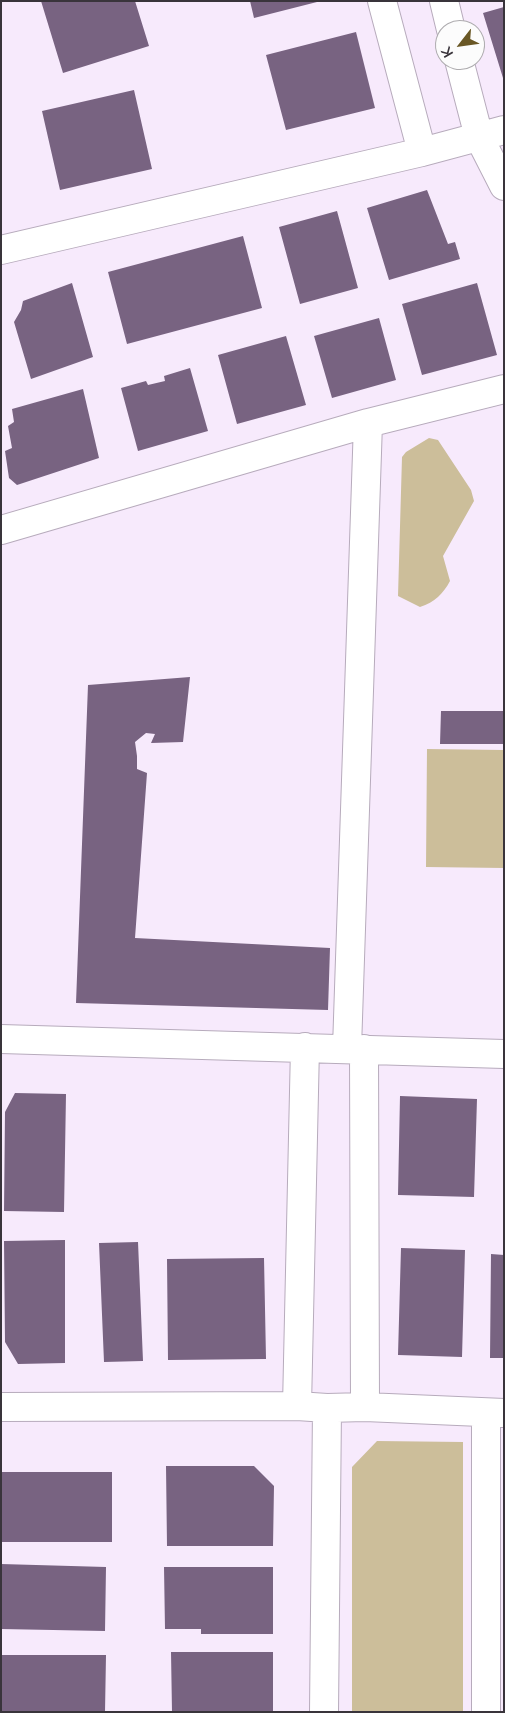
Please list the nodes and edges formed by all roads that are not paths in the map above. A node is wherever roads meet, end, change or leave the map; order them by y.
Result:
1 (382, 1) edge
2 (444, 1) edge
3 (449, 20) edge
4 (464, 70) edge
5 (492, 133) edge
6 (422, 152) junction
7 (504, 186) edge
8 (1, 250) edge
9 (504, 389) edge
10 (368, 423) junction
11 (1, 530) edge
12 (1, 1039) edge
13 (305, 1047) junction
14 (356, 1049) junction
15 (504, 1054) edge
16 (297, 1406) junction
17 (1, 1407) edge
18 (365, 1407) junction
19 (327, 1408) junction
20 (495, 1413) edge
21 (324, 1712) edge
22 (486, 1712) edge

1 - 6 street
2 - 3 street
4 - 5 street
5 - 6 street
5 - 7 street
6 - 8 street
9 - 10 street
10 - 11 street
10 - 14 street
12 - 13 street
13 - 14 street
13 - 16 street
14 - 15 street
14 - 18 street
16 - 17 street
16 - 19 street
18 - 19 street
18 - 20 street
19 - 21 street
20 - 22 street

